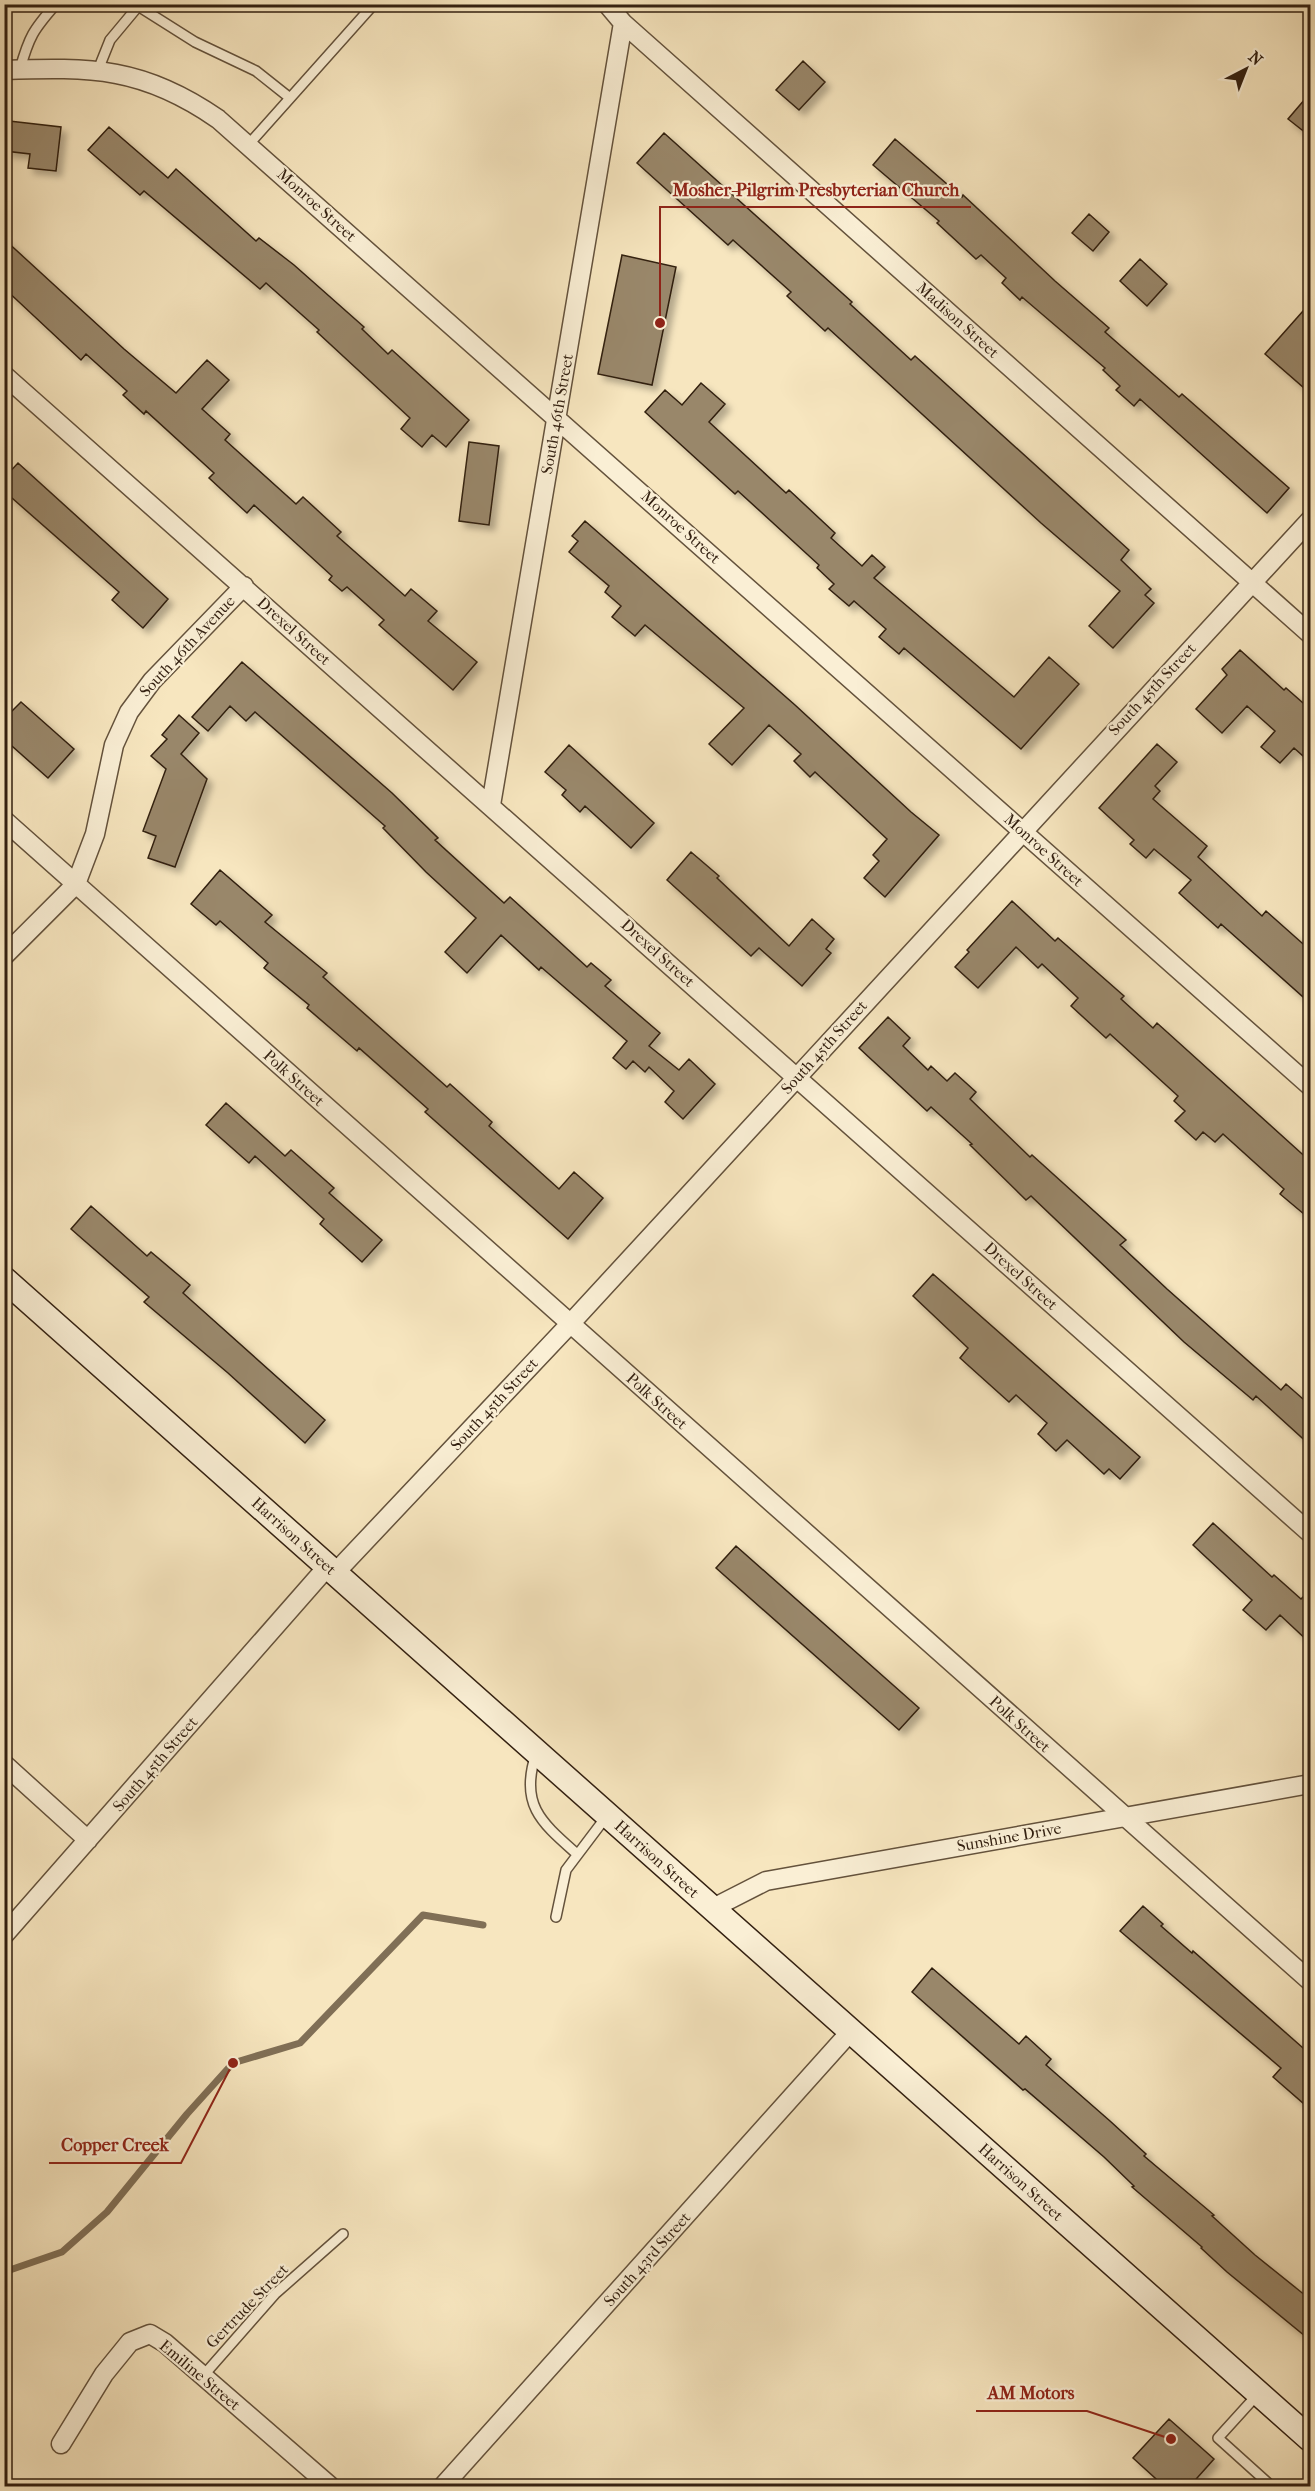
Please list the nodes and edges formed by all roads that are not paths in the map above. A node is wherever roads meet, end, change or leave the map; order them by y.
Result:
1 (56, 4) edge
2 (374, 4) edge
3 (606, 4) edge
4 (139, 5) edge
5 (623, 23) junction
6 (12, 70) edge
7 (98, 70) junction
8 (290, 98) junction
9 (249, 144) junction
10 (4, 375) edge
11 (557, 417) junction
12 (1311, 520) edge
13 (1252, 583) junction
14 (244, 586) junction
15 (1311, 634) edge
16 (490, 805) junction
17 (4, 820) edge
18 (1022, 830) junction
19 (76, 884) junction
20 (4, 956) edge
21 (797, 1077) junction
22 (1311, 1086) edge
23 (4, 1279) edge
24 (570, 1324) junction
25 (1311, 1533) edge
26 (331, 1569) junction
27 (537, 1752) junction
28 (4, 1764) edge
29 (1311, 1784) edge
30 (608, 1815) junction
31 (1124, 1816) junction
32 (88, 1840) junction
33 (578, 1854) junction
34 (713, 1908) junction
35 (556, 1917) dead end
36 (4, 1935) edge
37 (1311, 1981) edge
38 (851, 2031) junction
39 (343, 2234) dead end
40 (202, 2376) junction
41 (1259, 2393) junction
42 (1311, 2439) edge
43 (62, 2444) dead end
44 (330, 2487) edge
45 (443, 2487) edge
46 (1265, 2487) edge

1 - 6 lane
2 - 8 lane
3 - 5 street, Madison Street
4 - 7 lane
4 - 8 lane
5 - 11 street, South 46th Street
5 - 13 street, Madison Street
6 - 7 street, Monroe Street
7 - 9 street, Monroe Street
8 - 9 lane
9 - 11 street, Monroe Street
10 - 14 street, Drexel Street
11 - 16 street, South 46th Street
11 - 18 street, Monroe Street
12 - 13 street, South 45th Street
13 - 15 street, Madison Street
13 - 18 street, South 45th Street
14 - 16 street, Drexel Street
14 - 19 street, South 46th Avenue
16 - 21 street, Drexel Street
17 - 19 street, Polk Street
18 - 21 street, South 45th Street
18 - 22 street, Monroe Street
19 - 20 street, South 46th Avenue
19 - 24 street, Polk Street
21 - 24 street, South 45th Street
21 - 25 street, Drexel Street
23 - 26 main road, Harrison Street
24 - 26 street, South 45th Street
24 - 31 street, Polk Street
26 - 27 main road, Harrison Street
26 - 32 street, South 45th Street
27 - 30 main road, Harrison Street
27 - 33 lane
28 - 32 street
29 - 31 street, Sunshine Drive
30 - 33 lane
30 - 34 main road, Harrison Street
31 - 34 street, Sunshine Drive
31 - 37 street, Polk Street
32 - 36 street, South 45th Street
33 - 35 lane
34 - 38 main road, Harrison Street
38 - 41 main road, Harrison Street
38 - 45 street, South 43rd Street
39 - 40 lane, Gertrude Street
40 - 43 street, Emiline Street
40 - 44 street, Emiline Street
41 - 42 main road, Harrison Street
41 - 46 lane

